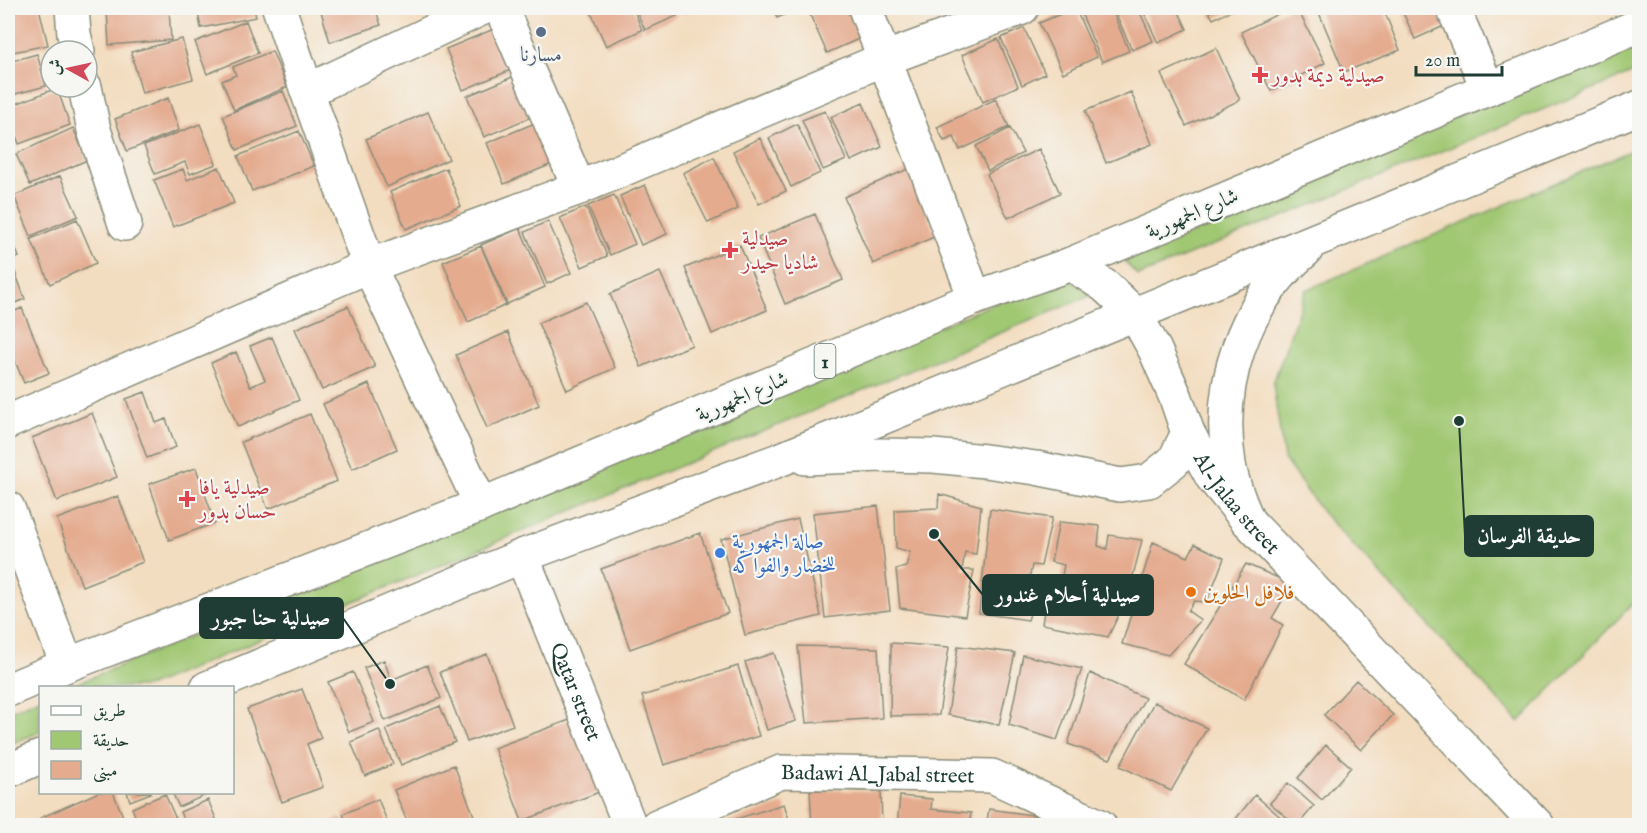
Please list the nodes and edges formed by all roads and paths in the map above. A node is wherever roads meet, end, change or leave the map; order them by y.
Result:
1 (72, 8) edge
2 (279, 8) edge
3 (483, 8) edge
4 (501, 8) edge
5 (865, 8) edge
6 (1022, 8) edge
7 (1454, 8) edge
8 (1640, 25) edge
9 (75, 39) edge
10 (884, 59) junction
11 (1488, 89) junction
12 (307, 91) junction
13 (88, 99) edge
14 (1640, 107) edge
15 (579, 188) junction
16 (125, 224) dead end
17 (1320, 238) junction
18 (1071, 264) junction
19 (369, 266) junction
20 (975, 298) junction
21 (1135, 314) junction
22 (8, 422) edge
23 (1188, 433) junction
24 (779, 460) junction
25 (481, 505) junction
26 (8, 508) edge
27 (1248, 521) junction
28 (522, 556) junction
29 (67, 665) junction
30 (209, 686) edge
31 (8, 690) edge
32 (39, 757) edge
33 (8, 771) edge
34 (630, 825) edge
35 (657, 825) edge
36 (1100, 825) edge
37 (1538, 825) edge

1 - 9 street
2 - 12 street
3 - 12 street
4 - 15 street
5 - 10 street
6 - 10 street
7 - 11 street
8 - 11 street, شارع الجمهورية / 1
10 - 15 street
10 - 20 street
11 - 18 street, شارع الجمهورية / 1
12 - 19 street
13 - 16 street
14 - 17 street
15 - 19 street
17 - 21 street
17 - 27 street
18 - 20 street, شارع الجمهورية / 1
18 - 21 street, Al-Jalaa street
19 - 22 street
19 - 25 street
20 - 25 street, شارع الجمهورية / 1
21 - 23 street, Al-Jalaa street
21 - 24 street
23 - 24 street
23 - 27 street, Al-Jalaa street
24 - 28 street
25 - 29 street, شارع الجمهورية / 1
26 - 29 street
27 - 37 street, Al-Jalaa street
28 - 30 street
28 - 34 street, Qatar street
29 - 31 street, شارع الجمهورية / 1
32 - 33 street
35 - 36 street, Badawi Al_Jabal street

